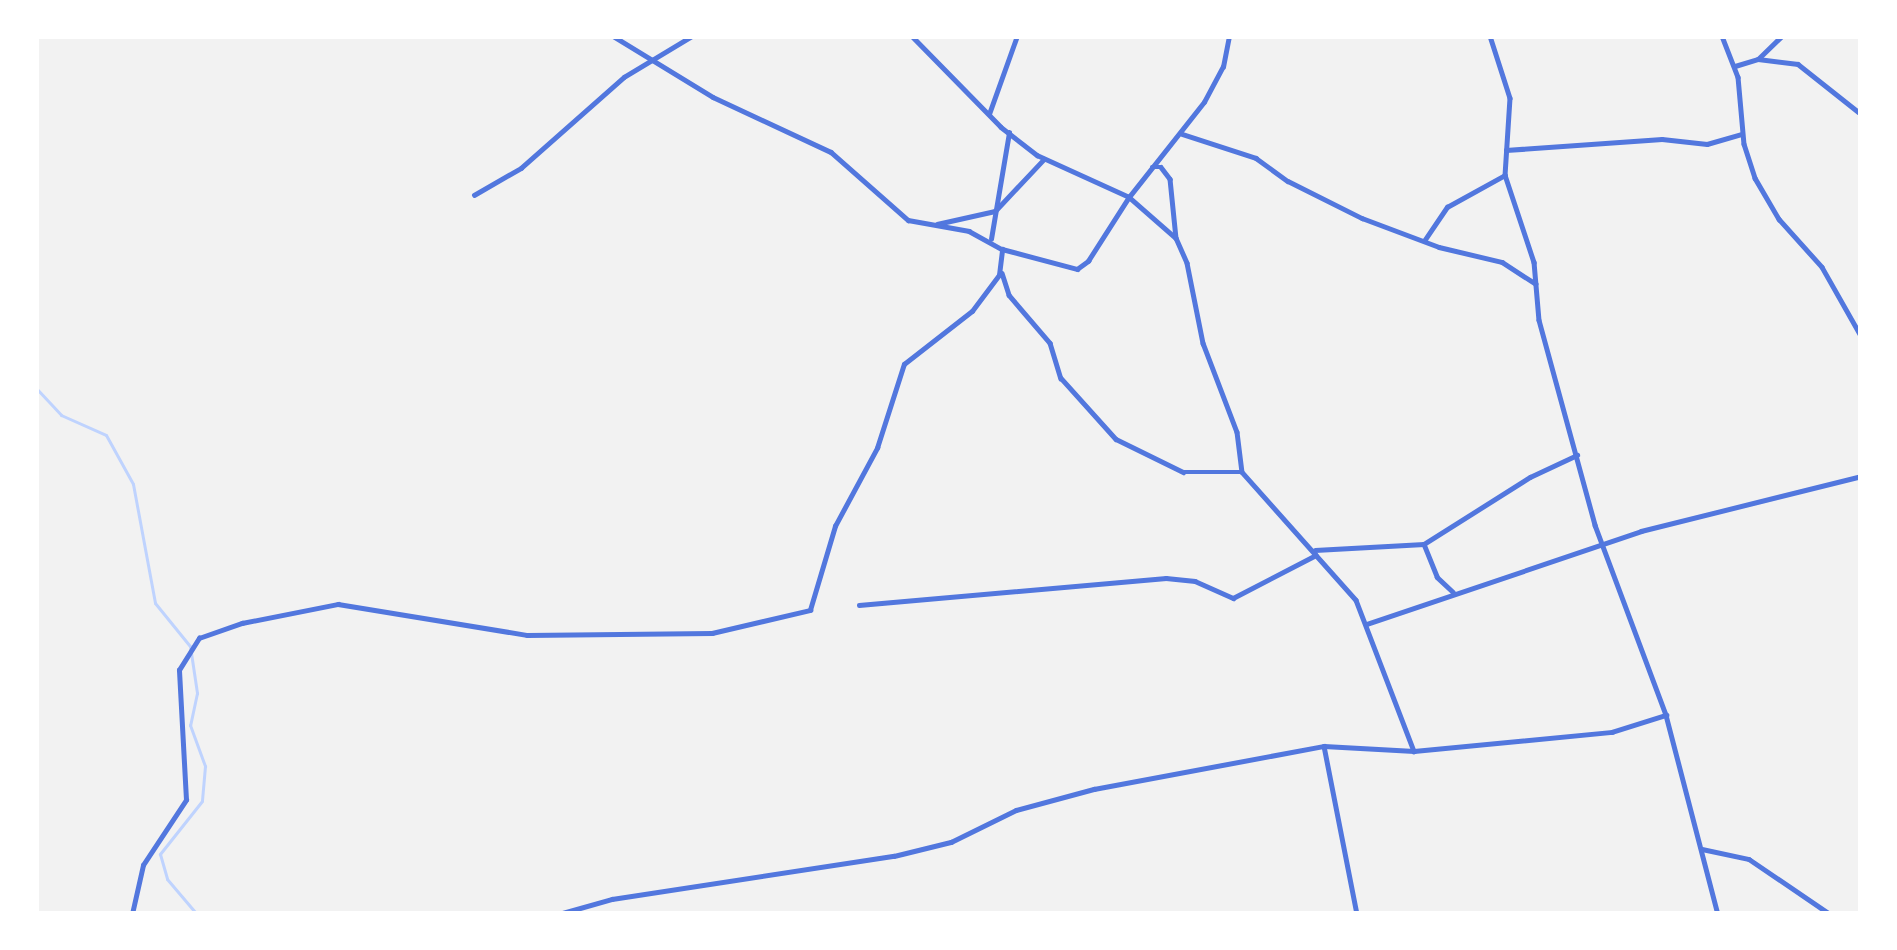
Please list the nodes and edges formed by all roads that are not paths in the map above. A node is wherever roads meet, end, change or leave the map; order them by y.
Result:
1 (613, 36) edge
2 (692, 36) edge
3 (1017, 36) edge
4 (1229, 36) edge
5 (1490, 36) edge
6 (1722, 36) edge
7 (1782, 36) edge
8 (916, 37) edge
9 (652, 58) junction
10 (1758, 59) junction
11 (1735, 66) junction
12 (989, 114) junction
13 (1861, 114) edge
14 (1009, 133) junction
15 (1182, 134) junction
16 (1743, 134) junction
17 (1506, 150) junction
18 (1044, 158) junction
19 (1152, 167) junction
20 (1505, 175) junction
21 (474, 195) dead end
22 (1129, 197) junction
23 (995, 211) junction
24 (931, 226) junction
25 (1176, 238) junction
26 (1424, 241) junction
27 (990, 242) junction
28 (1002, 249) junction
29 (1001, 267) junction
30 (1536, 284) junction
31 (1861, 336) edge
32 (1577, 455) junction
33 (1241, 472) junction
34 (1861, 476) edge
35 (1424, 544) junction
36 (1602, 544) junction
37 (1313, 552) junction
38 (1453, 592) junction
39 (859, 605) dead end
40 (1367, 624) junction
41 (1666, 715) junction
42 (1324, 746) junction
43 (1414, 751) junction
44 (1702, 849) junction
45 (132, 914) edge
46 (183, 914) edge
47 (245, 914) edge
48 (559, 914) edge
49 (1357, 914) edge
50 (1718, 914) edge
51 (1830, 914) edge

1 - 9 street
2 - 9 street
3 - 12 street
4 - 15 street
5 - 17 street
6 - 11 street
7 - 10 street
8 - 12 street
9 - 21 street
9 - 24 street
10 - 11 street
10 - 13 street
11 - 16 street
12 - 14 street
14 - 18 street
14 - 23 street
15 - 19 street
15 - 26 street
16 - 17 street
16 - 31 street
17 - 20 street
18 - 22 street
18 - 23 street
19 - 22 street
19 - 25 street
20 - 26 street
20 - 30 street
22 - 25 street
22 - 28 street
23 - 24 street
23 - 27 street
24 - 27 street
25 - 33 street
26 - 30 street
27 - 28 street
28 - 29 street
29 - 33 street
29 - 45 street
30 - 32 street
32 - 35 street
32 - 36 street
33 - 37 street
34 - 36 street
35 - 37 street
35 - 38 street
36 - 38 street
36 - 41 street
37 - 39 street
37 - 40 street
38 - 40 street
40 - 43 street
41 - 43 street
41 - 44 street
42 - 43 street
42 - 48 street
42 - 49 street
44 - 50 street
44 - 51 street
46 - 47 street

